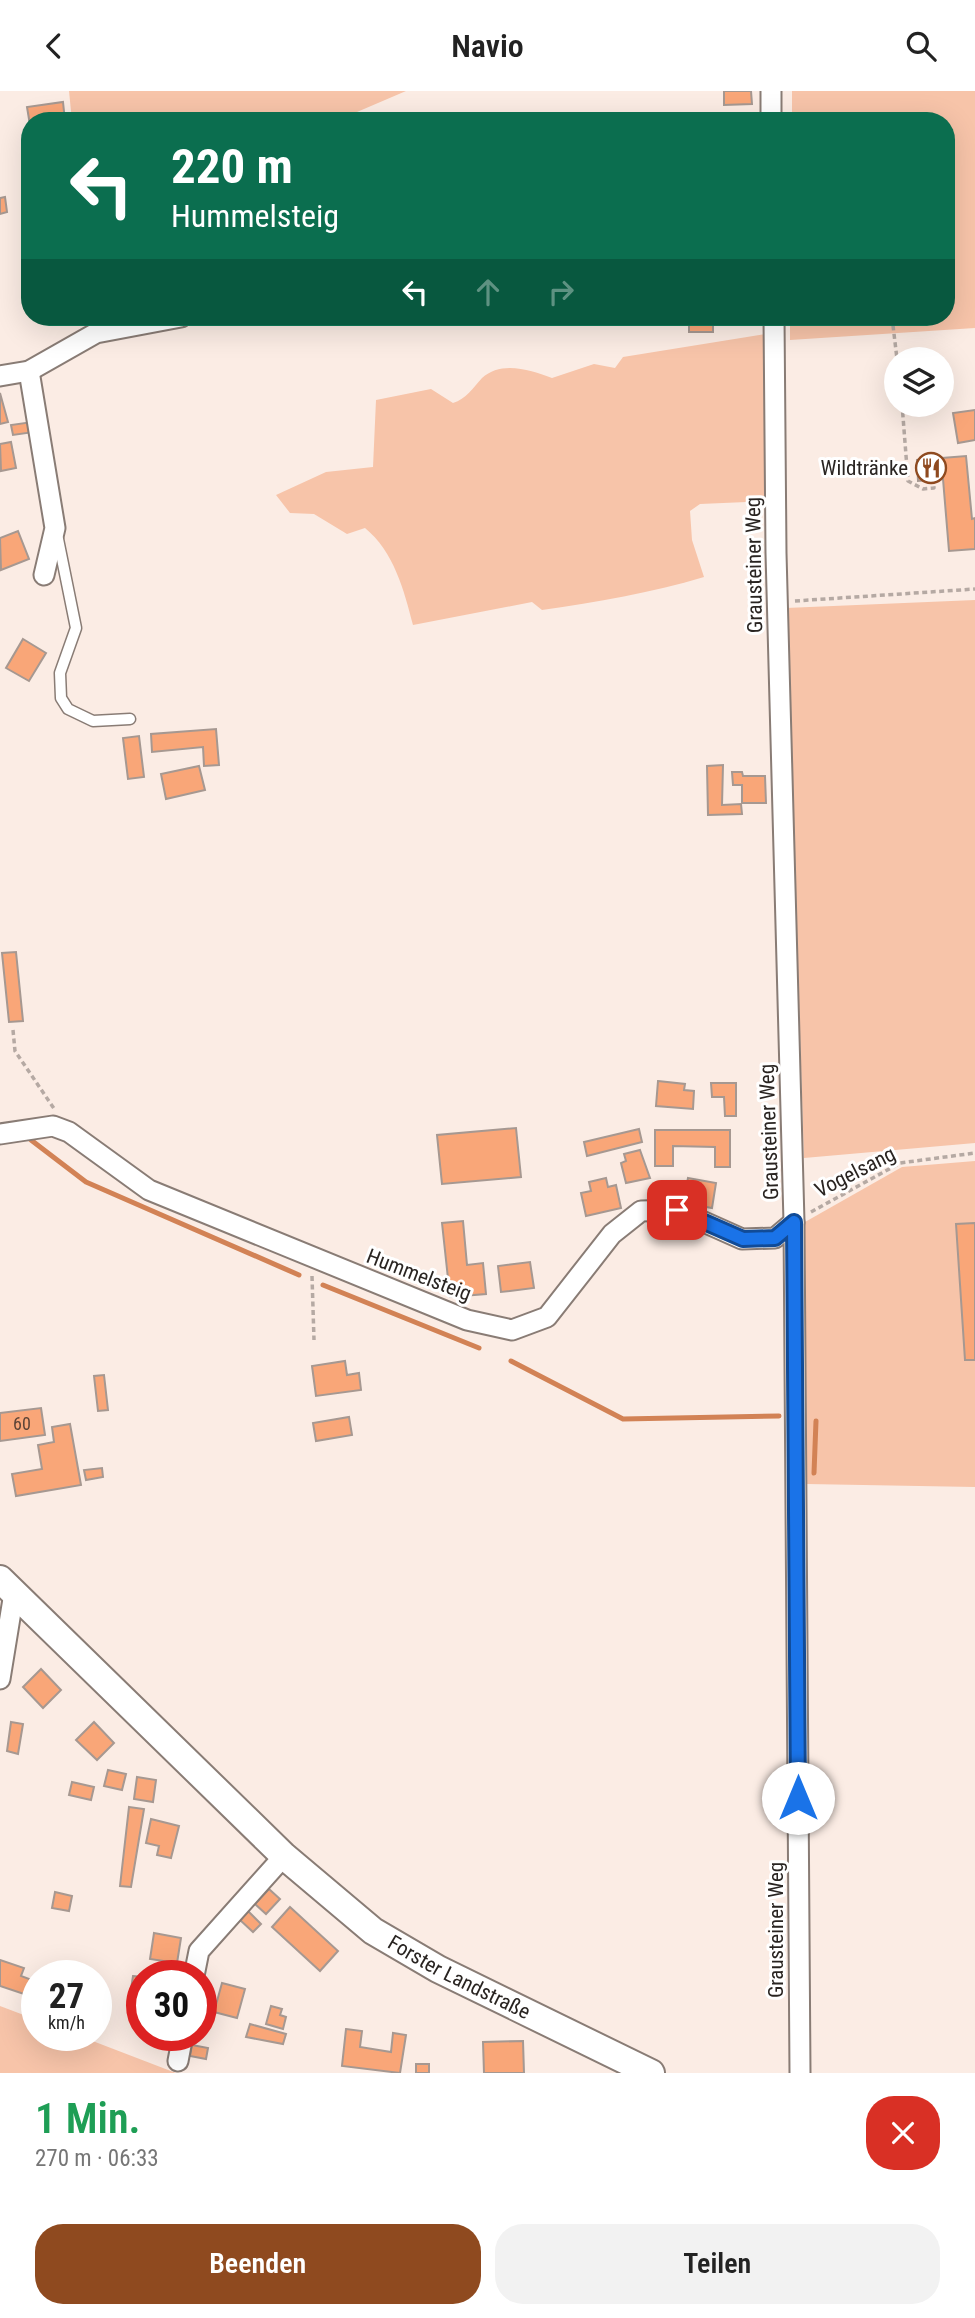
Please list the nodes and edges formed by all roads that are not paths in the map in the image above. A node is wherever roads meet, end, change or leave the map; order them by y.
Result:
1 (771, 91) edge
2 (771, 112) edge
3 (133, 326) edge
4 (774, 326) edge
5 (29, 371) junction
6 (0, 376) edge
7 (55, 528) junction
8 (44, 575) dead end
9 (130, 719) dead end
10 (0, 1134) edge
11 (794, 1222) junction
12 (7, 1586) edge
13 (0, 1679) edge
14 (284, 1856) junction
15 (197, 1960) edge
16 (180, 2051) edge
17 (178, 2061) dead end
18 (651, 2073) edge
19 (800, 2073) edge

1 - 2 street
3 - 5 street
4 - 11 street, Grausteiner Weg
5 - 6 street
5 - 7 street
7 - 8 street
7 - 9 lane
10 - 11 street, Hummelsteig
11 - 19 street, Grausteiner Weg
12 - 13 street, Forster Landstraße
12 - 14 main road, Forster Landstraße
14 - 15 street
14 - 18 main road, Forster Landstraße
16 - 17 street

